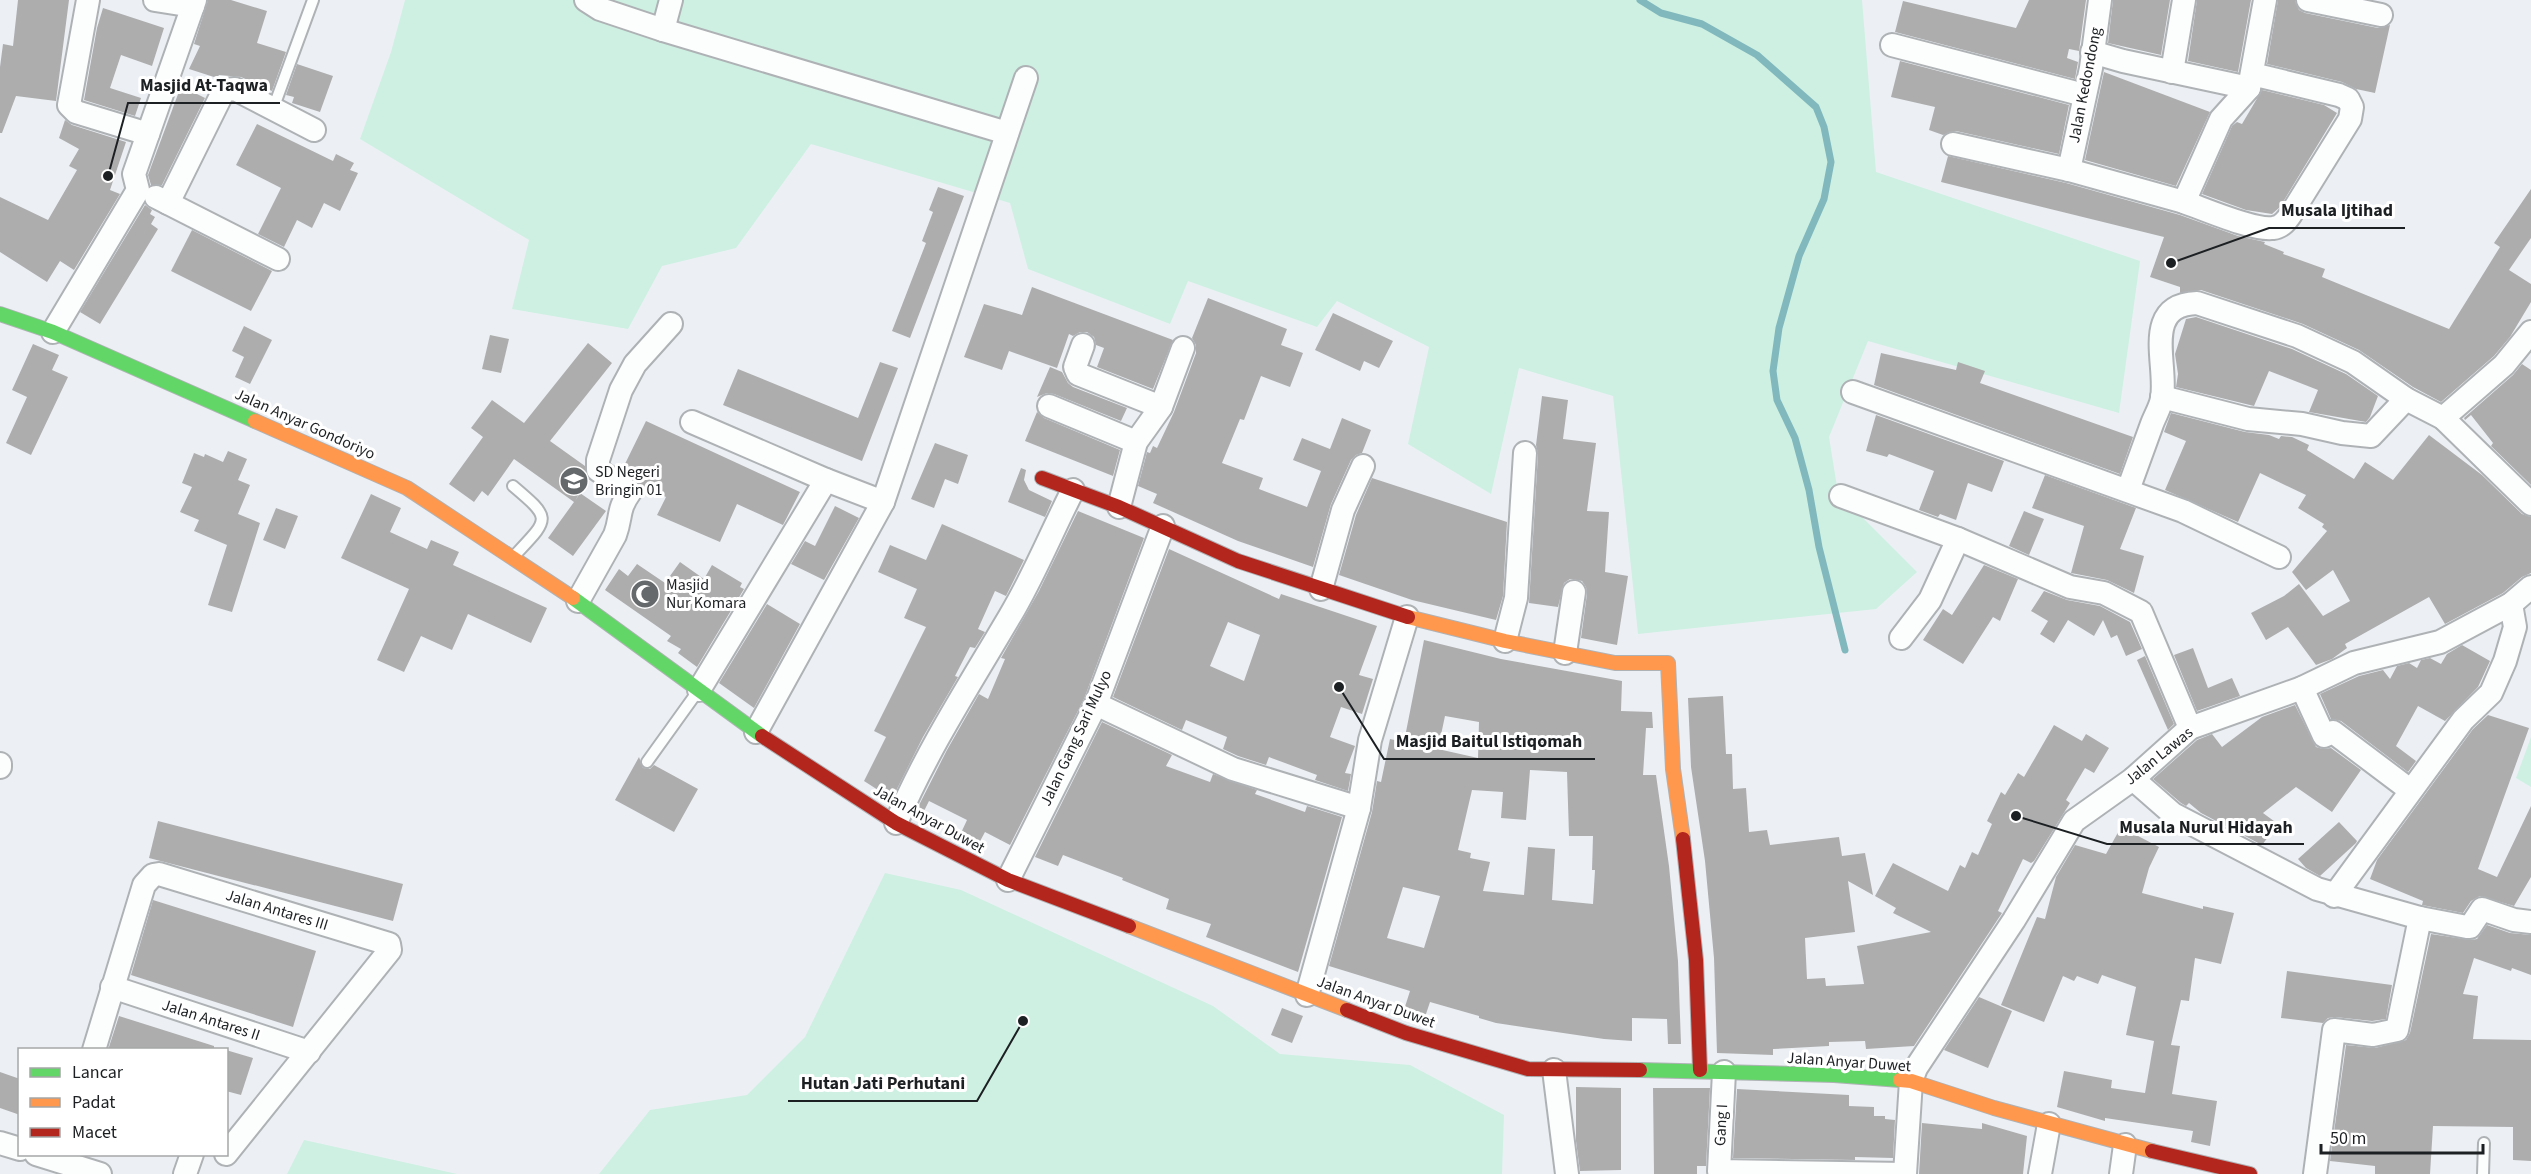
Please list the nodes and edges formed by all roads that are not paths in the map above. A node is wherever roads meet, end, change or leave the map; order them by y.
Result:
1 (88, 0) edge
2 (155, 0) edge
3 (313, 0) edge
4 (586, 0) edge
5 (671, 0) edge
6 (2100, 0) edge
7 (2184, 0) edge
8 (2265, 0) edge
9 (2308, 0) edge
10 (194, 3) edge
11 (2381, 15) dead end
12 (663, 30) junction
13 (1892, 45) dead end
14 (2092, 52) junction
15 (2172, 72) junction
16 (1026, 78) dead end
17 (2251, 81) junction
18 (2085, 95) junction
19 (273, 109) junction
20 (314, 130) dead end
21 (1007, 133) junction
22 (148, 134) junction
23 (1953, 144) dead end
24 (2069, 170) junction
25 (138, 190) junction
26 (2184, 202) junction
27 (168, 203) junction
28 (278, 259) dead end
29 (0, 314) edge
30 (671, 324) dead end
31 (53, 332) junction
32 (2531, 332) edge
33 (1083, 345) dead end
34 (1183, 348) dead end
35 (1853, 392) dead end
36 (2162, 397) junction
37 (2406, 399) junction
38 (1050, 406) dead end
39 (1161, 407) junction
40 (2443, 418) junction
41 (692, 422) dead end
42 (1136, 442) junction
43 (1525, 453) dead end
44 (1363, 466) dead end
45 (1042, 478) dead end
46 (826, 480) junction
47 (513, 486) dead end
48 (1073, 490) junction
49 (2128, 490) junction
50 (1841, 496) dead end
51 (883, 502) junction
52 (2531, 504) edge
53 (1119, 507) junction
54 (1163, 526) junction
55 (1958, 539) junction
56 (513, 558) junction
57 (2279, 558) dead end
58 (2531, 586) edge
59 (1321, 589) junction
60 (1574, 592) dead end
61 (578, 601) junction
62 (2511, 604) junction
63 (1407, 617) junction
64 (1901, 638) dead end
65 (1505, 641) junction
66 (1565, 652) junction
67 (2302, 688) junction
68 (699, 690) junction
69 (1096, 704) junction
70 (2190, 728) junction
71 (756, 732) junction
72 (648, 762) dead end
73 (2133, 779) junction
74 (2410, 790) junction
75 (1359, 808) junction
76 (896, 823) junction
77 (1008, 880) junction
78 (2334, 896) junction
79 (2420, 918) junction
80 (2531, 922) edge
81 (112, 987) junction
82 (1307, 995) junction
83 (94, 1048) edge
84 (309, 1052) junction
85 (1554, 1070) junction
86 (1700, 1070) junction
87 (1724, 1072) junction
88 (1911, 1081) junction
89 (2049, 1124) junction
90 (0, 1143) edge
91 (2484, 1143) dead end
92 (2125, 1145) junction
93 (228, 1147) edge
94 (18, 1148) edge
95 (49, 1156) edge
96 (192, 1156) edge
97 (1718, 1172) edge
98 (100, 1174) edge
99 (185, 1174) edge
100 (1567, 1174) edge
101 (1905, 1174) edge
102 (2040, 1174) edge
103 (2121, 1174) edge
104 (2250, 1174) edge
105 (2315, 1174) edge
106 (2483, 1174) edge

1 - 22 street
2 - 10 street
3 - 19 lane
4 - 12 street
5 - 12 street
6 - 14 street, Jalan Kedondong
7 - 15 street
8 - 17 street
9 - 11 street
10 - 22 street
12 - 21 street
13 - 18 street
14 - 15 street
14 - 18 street, Jalan Kedondong
15 - 17 street
16 - 21 street
17 - 26 street
17 - 26 street
18 - 24 street, Jalan Kedondong
19 - 20 street
19 - 27 street
21 - 51 street
22 - 25 street
23 - 24 street
24 - 26 street
25 - 27 street
25 - 31 street
27 - 28 street
29 - 31 street, Jalan Anyar Gondoriyo
30 - 61 street
31 - 56 street, Jalan Anyar Gondoriyo
32 - 40 street
33 - 39 street
34 - 39 street
35 - 49 street
36 - 37 street
36 - 37 street
36 - 49 street
37 - 40 street
38 - 42 street
39 - 42 street
40 - 52 street
41 - 46 street
42 - 53 street
43 - 65 street
44 - 59 street
45 - 48 street
46 - 51 street
46 - 68 street
47 - 56 lane
48 - 53 street
48 - 76 street
49 - 57 street
50 - 55 street
51 - 71 street
53 - 54 street
54 - 59 street
54 - 69 street, Jalan Gang Sari Mulyo
55 - 64 street
55 - 70 street
56 - 61 street, Jalan Anyar Gondoriyo
58 - 62 street, Jalan Lawas
59 - 63 street
60 - 66 street
61 - 68 street, Jalan Anyar Duwet
62 - 67 street, Jalan Lawas
62 - 74 street
63 - 65 street
63 - 75 street
65 - 66 street
66 - 86 street
67 - 70 street, Jalan Lawas
67 - 74 street
68 - 71 street, Jalan Anyar Duwet
68 - 72 lane
69 - 75 street
69 - 77 street, Jalan Gang Sari Mulyo
70 - 73 street, Jalan Lawas
71 - 76 street, Jalan Anyar Duwet
73 - 78 street
73 - 88 street, Jalan Lawas
74 - 78 street
75 - 82 street
76 - 77 street, Jalan Anyar Duwet
77 - 82 street, Jalan Anyar Duwet
78 - 79 street
79 - 80 street
79 - 105 street
81 - 83 street
81 - 84 street, Jalan Antares II
81 - 84 street, Jalan Antares III
82 - 85 street, Jalan Anyar Duwet
84 - 93 street
85 - 86 street, Jalan Anyar Duwet
85 - 100 street
86 - 87 street, Jalan Anyar Duwet
87 - 88 street, Jalan Anyar Duwet
87 - 97 street, Gang I
88 - 89 street, Jalan Anyar Duwet
88 - 101 street
89 - 92 street, Jalan Anyar Duwet
89 - 102 street
90 - 94 street
91 - 106 lane
92 - 103 street
92 - 104 street, Jalan Anyar Duwet
95 - 98 street
96 - 99 street
97 - 101 street, Gang I

